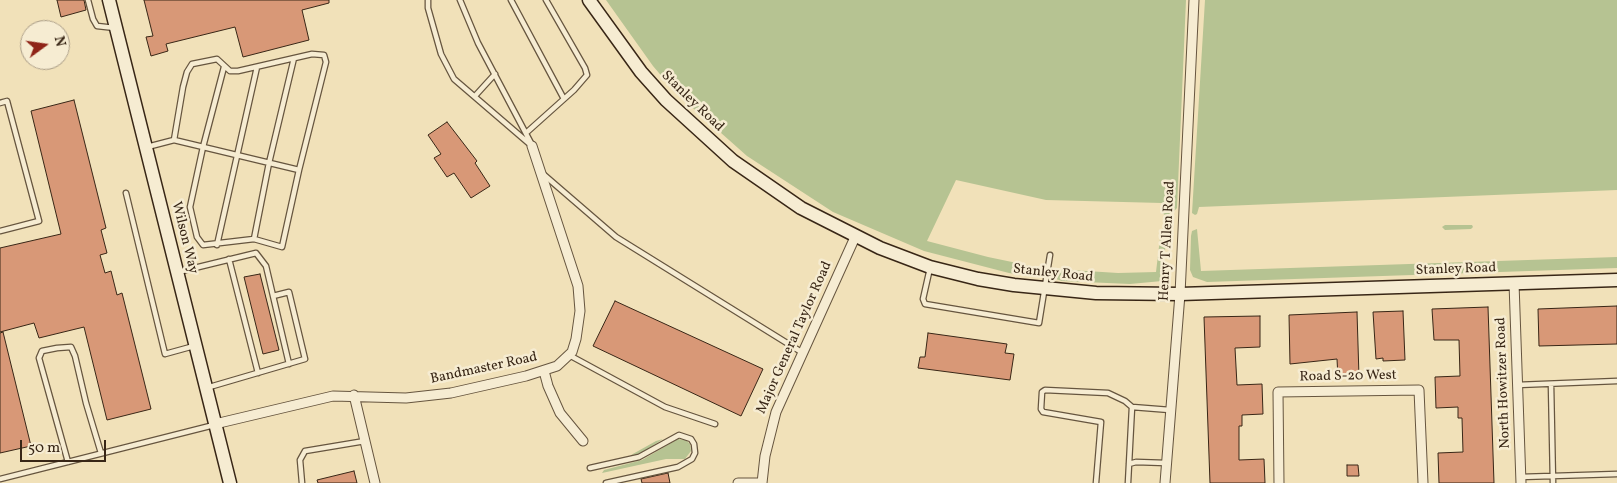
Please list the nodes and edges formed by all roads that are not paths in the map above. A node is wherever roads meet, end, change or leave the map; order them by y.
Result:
1 (88, 0) edge
2 (109, 0) edge
3 (428, 0) edge
4 (460, 0) edge
5 (511, 0) edge
6 (546, 0) edge
7 (589, 0) edge
8 (1194, 0) edge
9 (116, 28) junction
10 (294, 58) junction
11 (224, 66) junction
12 (257, 66) junction
13 (495, 74) junction
14 (475, 96) junction
15 (564, 99) junction
16 (0, 103) edge
17 (526, 133) junction
18 (174, 140) junction
19 (532, 146) junction
20 (203, 147) junction
21 (146, 148) junction
22 (237, 155) junction
23 (269, 163) junction
24 (299, 170) junction
25 (541, 173) junction
26 (126, 194) dead end
27 (0, 231) edge
28 (856, 235) junction
29 (254, 239) junction
30 (217, 245) junction
31 (1050, 255) dead end
32 (229, 259) junction
33 (930, 267) junction
34 (177, 272) junction
35 (1617, 280) edge
36 (1514, 283) junction
37 (1044, 289) junction
38 (1180, 294) junction
39 (273, 296) junction
40 (196, 346) junction
41 (803, 353) junction
42 (568, 355) junction
43 (289, 364) junction
44 (544, 371) junction
45 (258, 373) junction
46 (1617, 381) edge
47 (1551, 384) junction
48 (1517, 385) junction
49 (206, 388) junction
50 (354, 395) junction
51 (1132, 408) junction
52 (1170, 410) junction
53 (215, 424) junction
54 (715, 424) dead end
55 (364, 441) junction
56 (583, 441) dead end
57 (101, 453) junction
58 (68, 462) junction
59 (1166, 462) junction
60 (1129, 464) junction
61 (590, 468) dead end
62 (1617, 474) edge
63 (1552, 476) junction
64 (0, 479) edge
65 (1520, 480) edge
66 (230, 483) edge
67 (302, 483) edge
68 (375, 483) edge
69 (606, 483) edge
70 (738, 483) edge
71 (762, 483) edge
72 (1096, 483) edge
73 (1128, 483) edge
74 (1165, 483) edge
75 (1279, 483) edge
76 (1423, 483) edge
77 (1553, 483) edge

1 - 9 lane
2 - 9 street, Wilson Way
3 - 14 lane
4 - 13 lane
5 - 15 lane
6 - 15 lane
7 - 28 street, Stanley Road
8 - 38 street, Henry T Allen Road
9 - 21 street, Wilson Way
10 - 12 lane
10 - 23 lane
10 - 24 lane
11 - 12 lane
11 - 18 lane
11 - 20 lane
12 - 22 lane
13 - 14 lane
13 - 17 lane
14 - 19 lane
15 - 17 lane
16 - 27 lane
17 - 19 lane
18 - 20 lane
18 - 21 lane
19 - 25 street
20 - 22 lane
20 - 30 lane
21 - 34 street, Wilson Way
22 - 23 lane
22 - 30 lane
23 - 24 lane
23 - 29 lane
24 - 29 lane
25 - 41 lane
25 - 42 street
26 - 40 lane
28 - 33 street, Stanley Road
28 - 41 street, Major General Taylor Road
29 - 30 lane
31 - 37 lane
32 - 34 lane
32 - 39 lane
32 - 45 lane
33 - 37 street, Stanley Road
33 - 37 lane
34 - 40 street, Wilson Way
35 - 36 street, Stanley Road
36 - 38 street, Stanley Road
36 - 48 street, North Howitzer Road
37 - 38 street, Stanley Road
38 - 52 street, Henry T Allen Road
39 - 43 lane
39 - 43 lane
40 - 49 street, Wilson Way
41 - 71 street, Major General Taylor Road
42 - 44 street, Bandmaster Road
42 - 54 lane
43 - 45 lane
44 - 50 street, Bandmaster Road
44 - 56 street
45 - 49 lane
46 - 47 lane
47 - 48 lane
47 - 63 lane
48 - 65 street, North Howitzer Road
49 - 53 street, Wilson Way
50 - 53 street, Bandmaster Road
50 - 55 street
51 - 52 lane
51 - 60 lane
51 - 72 lane
52 - 59 street, Henry T Allen Road
53 - 57 lane
53 - 66 street, Wilson Way
55 - 67 lane
55 - 68 street
57 - 58 lane
57 - 58 lane
58 - 64 lane
59 - 60 lane
59 - 74 street, Henry T Allen Road
60 - 73 lane
61 - 69 lane
62 - 63 lane
63 - 65 lane
63 - 77 lane
70 - 71 street
75 - 76 street, Road S-20 West

